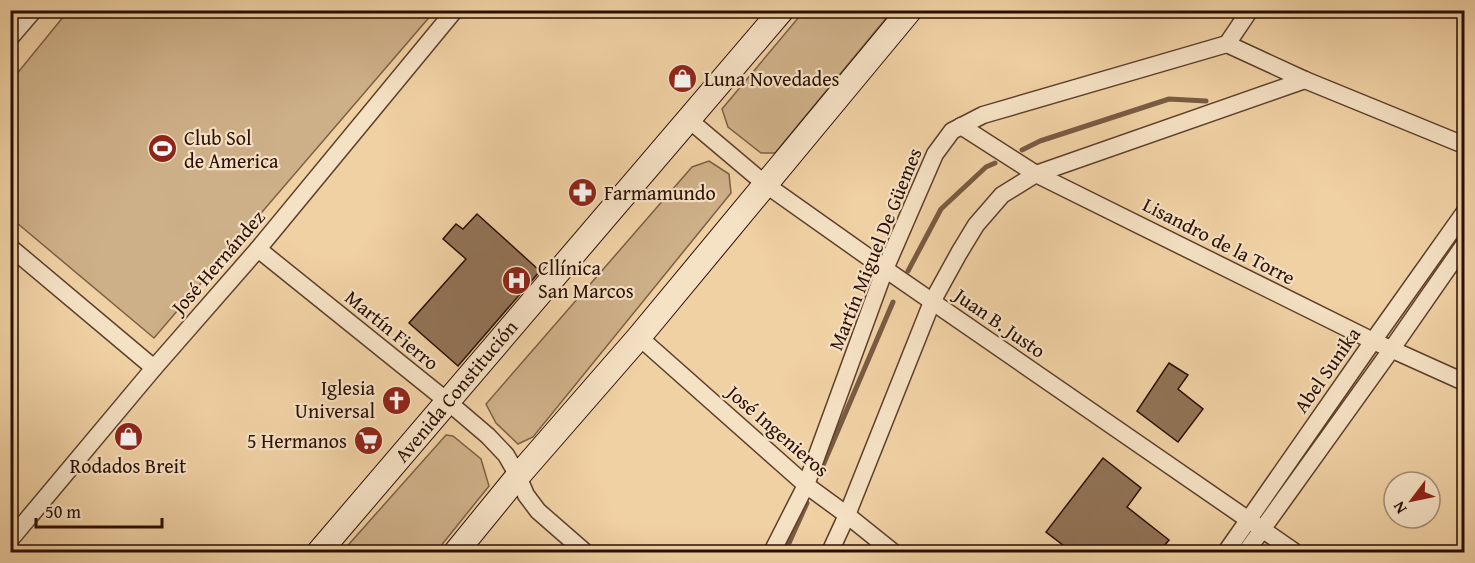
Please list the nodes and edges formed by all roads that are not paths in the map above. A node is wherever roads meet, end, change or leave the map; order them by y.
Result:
1 (34, 10) edge
2 (782, 10) edge
3 (910, 10) edge
4 (1250, 10) edge
5 (453, 11) edge
6 (10, 38) edge
7 (1227, 44) junction
8 (1305, 80) junction
9 (688, 119) junction
10 (961, 126) junction
11 (1464, 145) edge
12 (1036, 174) junction
13 (765, 184) junction
14 (1464, 213) edge
15 (1464, 244) edge
16 (10, 247) edge
17 (258, 249) junction
18 (885, 269) junction
19 (932, 302) junction
20 (639, 337) junction
21 (1373, 341) junction
22 (1391, 350) junction
23 (154, 368) junction
24 (1464, 382) edge
25 (447, 401) junction
26 (518, 476) junction
27 (806, 485) junction
28 (847, 515) junction
29 (1256, 525) junction
30 (10, 540) edge
31 (319, 552) edge
32 (456, 552) edge
33 (585, 552) edge
34 (772, 552) edge
35 (830, 552) edge
36 (893, 552) edge
37 (1226, 552) edge
38 (1246, 552) edge
39 (1295, 552) edge

1 - 6 street
2 - 9 main road, Avenida Constitución
3 - 13 main road
4 - 7 street
5 - 17 street, José Hernández
7 - 8 street
7 - 10 street, Martín Miguel De Güemes
8 - 11 street
8 - 12 street
9 - 13 street, Juan B. Justo
9 - 25 main road, Avenida Constitución
10 - 12 street, Lisandro de la Torre
10 - 18 street, Martín Miguel De Güemes
12 - 19 street
12 - 21 street, Lisandro de la Torre
13 - 18 street, Juan B. Justo
13 - 20 main road
14 - 21 street, Abel Sunika
15 - 22 street, Abel Sunika
16 - 23 street
17 - 23 street, José Hernández
17 - 25 street, Martín Fierro
18 - 19 street, Juan B. Justo
18 - 27 street, Martín Miguel De Güemes
19 - 28 street
19 - 29 street, Juan B. Justo
20 - 26 main road
20 - 27 street, José Ingenieros
21 - 22 street, Lisandro de la Torre
21 - 29 street, Abel Sunika
22 - 24 street, Lisandro de la Torre
22 - 29 street, Abel Sunika
23 - 30 street, José Hernández
25 - 26 street, Martín Fierro
25 - 31 main road, Avenida Constitución
26 - 32 main road
26 - 33 street, Martín Fierro
27 - 28 street, José Ingenieros
27 - 34 street, Martín Miguel De Güemes
28 - 35 street
28 - 36 street, José Ingenieros
29 - 37 street, Abel Sunika
29 - 38 street, Abel Sunika
29 - 39 street, Juan B. Justo

